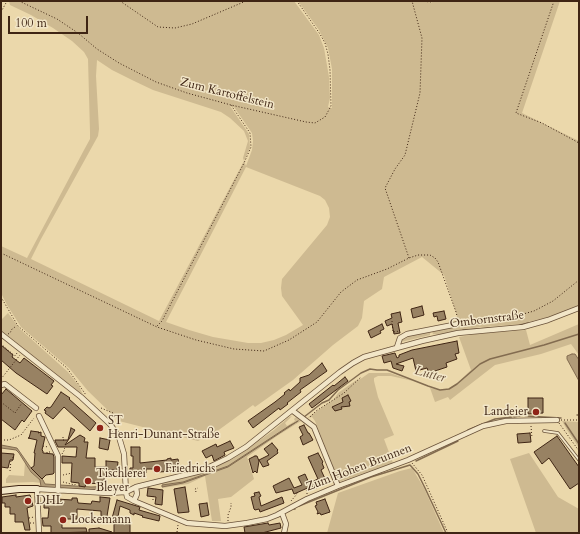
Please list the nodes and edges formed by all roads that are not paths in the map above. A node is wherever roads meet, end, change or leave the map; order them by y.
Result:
1 (579, 308) edge
2 (458, 324) road end
3 (1, 334) edge
4 (397, 347) junction
5 (1, 385) edge
6 (36, 408) dead end
7 (293, 411) junction
8 (38, 415) road end
9 (557, 420) road end
10 (544, 431) dead end
11 (579, 460) edge
12 (59, 486) junction
13 (338, 486) junction
14 (136, 487) junction
15 (37, 490) junction
16 (1, 491) edge
17 (126, 492) junction
18 (134, 501) junction
19 (282, 513) junction
20 (39, 533) edge
21 (284, 533) edge

1 - 4 street, Ombornstraße
2 - 4 street
3 - 17 street
4 - 7 street, Ombornstraße
5 - 6 street
7 - 13 street
7 - 14 street, Ombornstraße
8 - 12 street
9 - 13 street, Zum Hohen Brunnen
10 - 11 lane
12 - 15 street
12 - 17 street
13 - 19 street, Zum Hohen Brunnen
14 - 17 street, Ombornstraße
14 - 18 street
15 - 16 street
15 - 20 street
17 - 18 street, Zum Hohen Brunnen
18 - 19 street, Zum Hohen Brunnen
19 - 21 street

